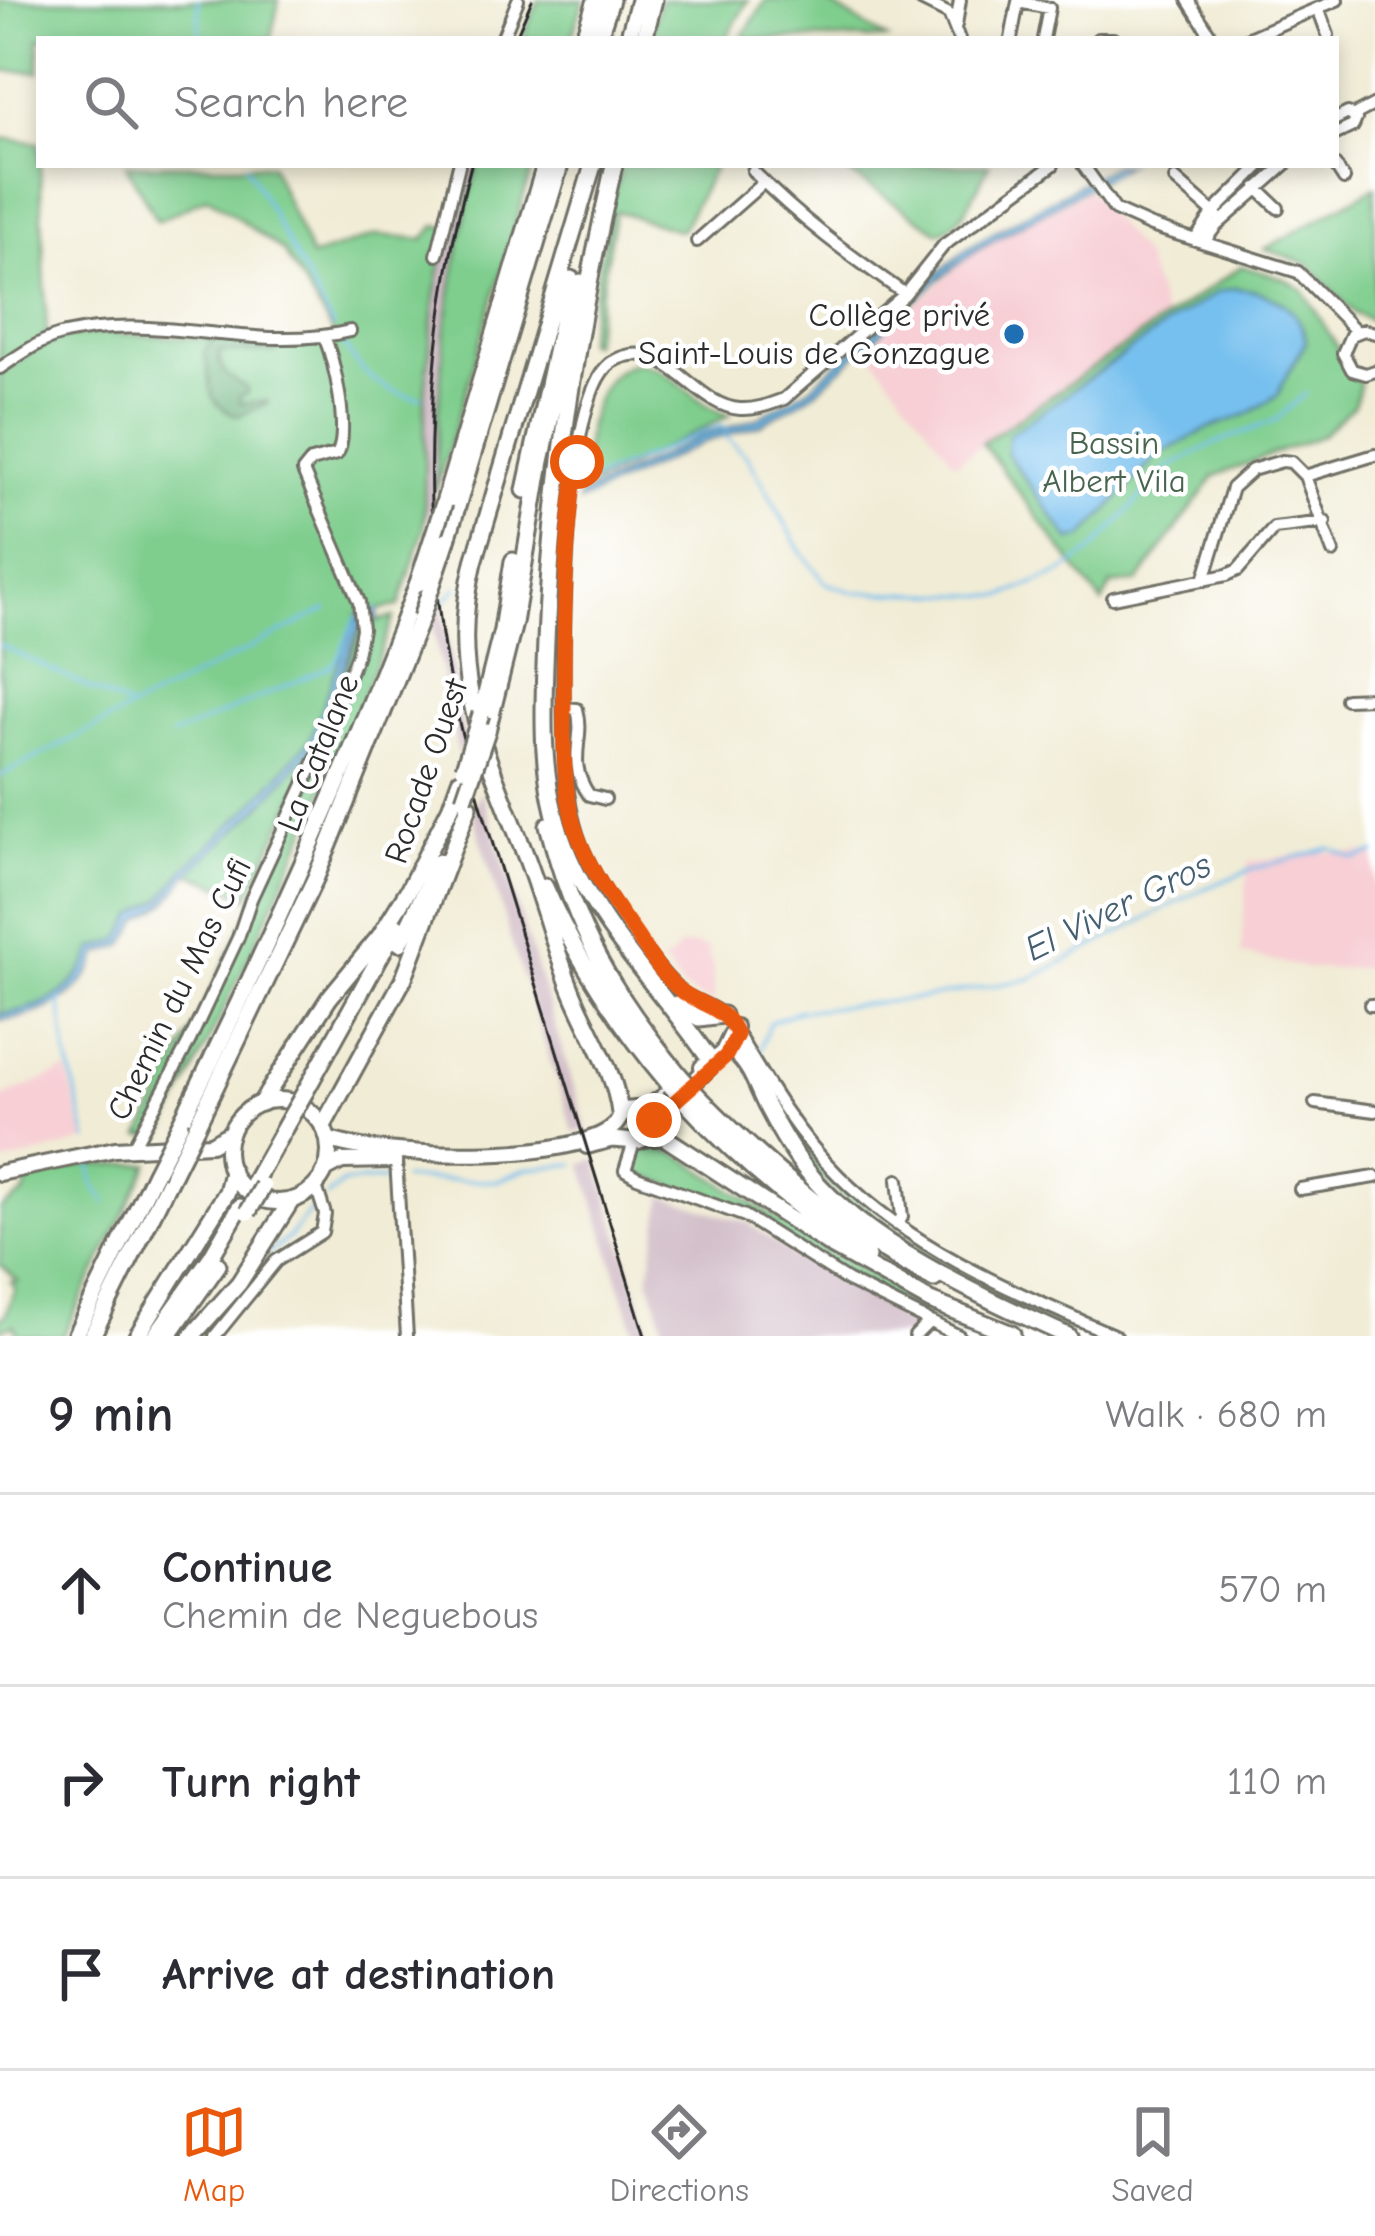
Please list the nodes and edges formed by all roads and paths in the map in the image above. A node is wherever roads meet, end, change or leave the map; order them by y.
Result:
1 (518, 0) edge
2 (596, 0) edge
3 (611, 0) edge
4 (639, 0) edge
5 (652, 0) edge
6 (921, 0) edge
7 (960, 0) edge
8 (1188, 0) edge
9 (1296, 0) edge
10 (1337, 0) edge
11 (1318, 8) junction
12 (1302, 14) junction
13 (956, 25) junction
14 (1328, 35) dead end
15 (503, 36) edge
16 (584, 36) edge
17 (599, 36) edge
18 (629, 36) edge
19 (643, 36) edge
20 (958, 36) edge
21 (1012, 36) edge
22 (1044, 36) edge
23 (1211, 36) edge
24 (1253, 36) edge
25 (1375, 104) edge
26 (1354, 115) junction
27 (1339, 117) edge
28 (1339, 132) edge
29 (458, 168) edge
30 (543, 168) edge
31 (559, 168) edge
32 (594, 168) edge
33 (594, 168) edge
34 (610, 168) edge
35 (610, 168) edge
36 (1050, 168) edge
37 (1085, 168) edge
38 (1337, 168) edge
39 (753, 171) dead end
40 (1258, 173) edge
41 (1175, 178) dead end
42 (1344, 178) dead end
43 (764, 182) junction
44 (1279, 208) dead end
45 (1218, 217) junction
46 (697, 241) dead end
47 (1200, 241) junction
48 (437, 255) dead end
49 (904, 294) junction
50 (1335, 311) junction
51 (350, 331) dead end
52 (1358, 332) junction
53 (1375, 333) edge
54 (325, 337) junction
55 (1346, 340) junction
56 (0, 368) edge
57 (1374, 372) edge
58 (1375, 454) edge
59 (1305, 476) junction
60 (1325, 522) junction
61 (550, 536) junction
62 (1333, 552) dead end
63 (1204, 580) junction
64 (1113, 598) dead end
65 (1375, 698) edge
66 (1346, 699) dead end
67 (564, 707) junction
68 (486, 736) junction
69 (605, 799) dead end
70 (462, 802) junction
71 (657, 985) junction
72 (732, 1026) junction
73 (724, 1055) junction
74 (675, 1080) junction
75 (692, 1099) junction
76 (261, 1103) junction
77 (1315, 1103) dead end
78 (669, 1106) joint
79 (1375, 1112) edge
80 (624, 1116) junction
81 (189, 1125) junction
82 (231, 1132) junction
83 (326, 1133) junction
84 (636, 1143) junction
85 (133, 1147) junction
86 (396, 1160) junction
87 (230, 1167) junction
88 (327, 1169) junction
89 (164, 1173) junction
90 (0, 1176) edge
91 (1375, 1177) edge
92 (898, 1180) dead end
93 (316, 1186) junction
94 (1300, 1190) dead end
95 (297, 1199) junction
96 (320, 1205) junction
97 (244, 1209) junction
98 (897, 1225) junction
99 (928, 1322) junction
100 (1014, 1335) edge
101 (75, 1336) edge
102 (92, 1336) edge
103 (137, 1336) edge
104 (154, 1336) edge
105 (168, 1336) edge
106 (192, 1336) edge
107 (215, 1336) edge
108 (407, 1336) edge
109 (914, 1336) edge
110 (959, 1336) edge
111 (1056, 1336) edge
112 (1068, 1336) edge
113 (1116, 1336) edge

1 - 15 street
2 - 16 highway
3 - 17 highway
4 - 18 highway
5 - 19 highway
6 - 13 street
7 - 13 street
8 - 23 street
9 - 12 street
10 - 11 street
11 - 12 street
11 - 14 street
12 - 24 street
13 - 20 street
21 - 22 street
25 - 26 street
26 - 27 street
26 - 28 street
29 - 48 street
30 - 81 highway, La Catalane, bridge
31 - 81 highway, La Catalane, bridge
32 - 70 highway, Rocade Ouest, bridge
33 - 68 highway
34 - 68 highway, Rocade Ouest
35 - 61 highway
36 - 49 street
37 - 47 street
38 - 42 street
39 - 43 street
40 - 44 street
40 - 45 street
41 - 45 street
43 - 46 street
43 - 49 street
45 - 47 street
47 - 50 street
49 - 67 street
50 - 52 street
50 - 55 street
51 - 54 street
52 - 53 street
52 - 55 street
54 - 56 street
54 - 85 street, Chemin du Mas Cufi
55 - 57 street
58 - 59 street
59 - 60 street
59 - 63 street
60 - 62 street
60 - 63 street
61 - 71 highway
61 - 74 highway
63 - 64 street
65 - 66 street
67 - 69 street
67 - 72 street
68 - 70 highway, Rocade Ouest, bridge
68 - 74 highway
68 - 80 highway
70 - 76 highway
70 - 83 highway
70 - 97 highway, Rocade Ouest, bridge
71 - 72 highway
71 - 73 highway
72 - 73 main road
72 - 98 street
73 - 78 highway
73 - 80 main road
73 - 112 highway
74 - 75 highway, bridge
75 - 100 highway
75 - 111 highway
76 - 82 main road
76 - 83 main road
77 - 79 street
78 - 84 main road
80 - 83 main road
80 - 84 main road
80 - 84 main road
81 - 89 highway, La Catalane, bridge
82 - 85 main road
82 - 87 main road
83 - 88 main road
84 - 86 main road
84 - 99 street
84 - 100 highway
85 - 90 main road
86 - 88 main road
86 - 108 street
87 - 90 main road
87 - 95 main road
87 - 103 highway
88 - 93 main road
89 - 101 highway, La Catalane
89 - 102 highway, La Catalane
91 - 94 street
92 - 98 street
93 - 95 main road
93 - 96 street
95 - 96 street
95 - 106 highway
96 - 107 street
97 - 104 highway, Rocade Ouest
97 - 105 highway, Rocade Ouest
98 - 113 street
99 - 109 street
99 - 110 street

